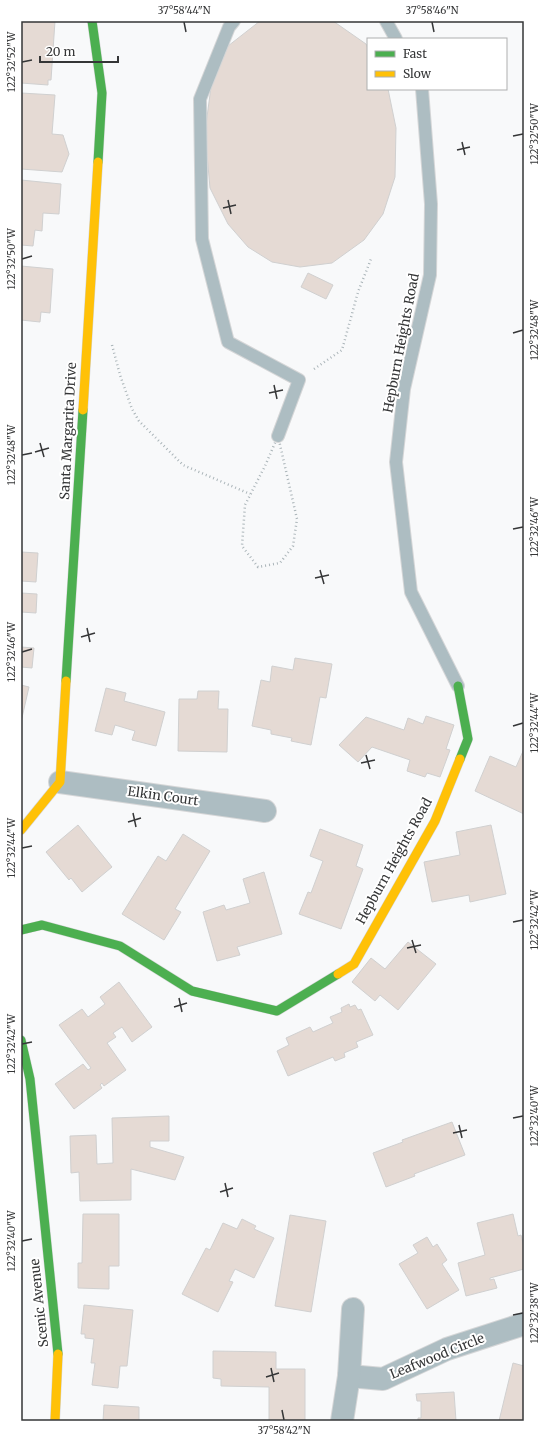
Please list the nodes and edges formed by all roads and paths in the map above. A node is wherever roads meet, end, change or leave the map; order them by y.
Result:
1 (92, 21) edge
2 (234, 21) edge
3 (386, 21) edge
4 (395, 38) edge
5 (422, 90) edge
6 (371, 259) dead end
7 (88, 313) junction
8 (299, 380) junction
9 (278, 436) junction
10 (250, 494) junction
11 (458, 686) joint
12 (60, 782) junction
13 (265, 811) dead end
14 (21, 830) edge
15 (21, 930) edge
16 (21, 1040) edge
17 (352, 1309) dead end
18 (524, 1324) edge
19 (349, 1376) junction
20 (55, 1421) edge
21 (342, 1421) edge

1 - 7 street, Santa Margarita Drive
2 - 8 lane
3 - 4 lane
5 - 11 lane, Hepburn Heights Road
6 - 8 path
7 - 10 path
7 - 12 street, Santa Margarita Drive
8 - 9 lane
9 - 10 path
9 - 10 path
11 - 15 street, Hepburn Heights Road
12 - 13 street, Elkin Court
12 - 14 street
16 - 20 street, Scenic Avenue
17 - 19 street
18 - 19 street, Leafwood Circle
19 - 21 street

